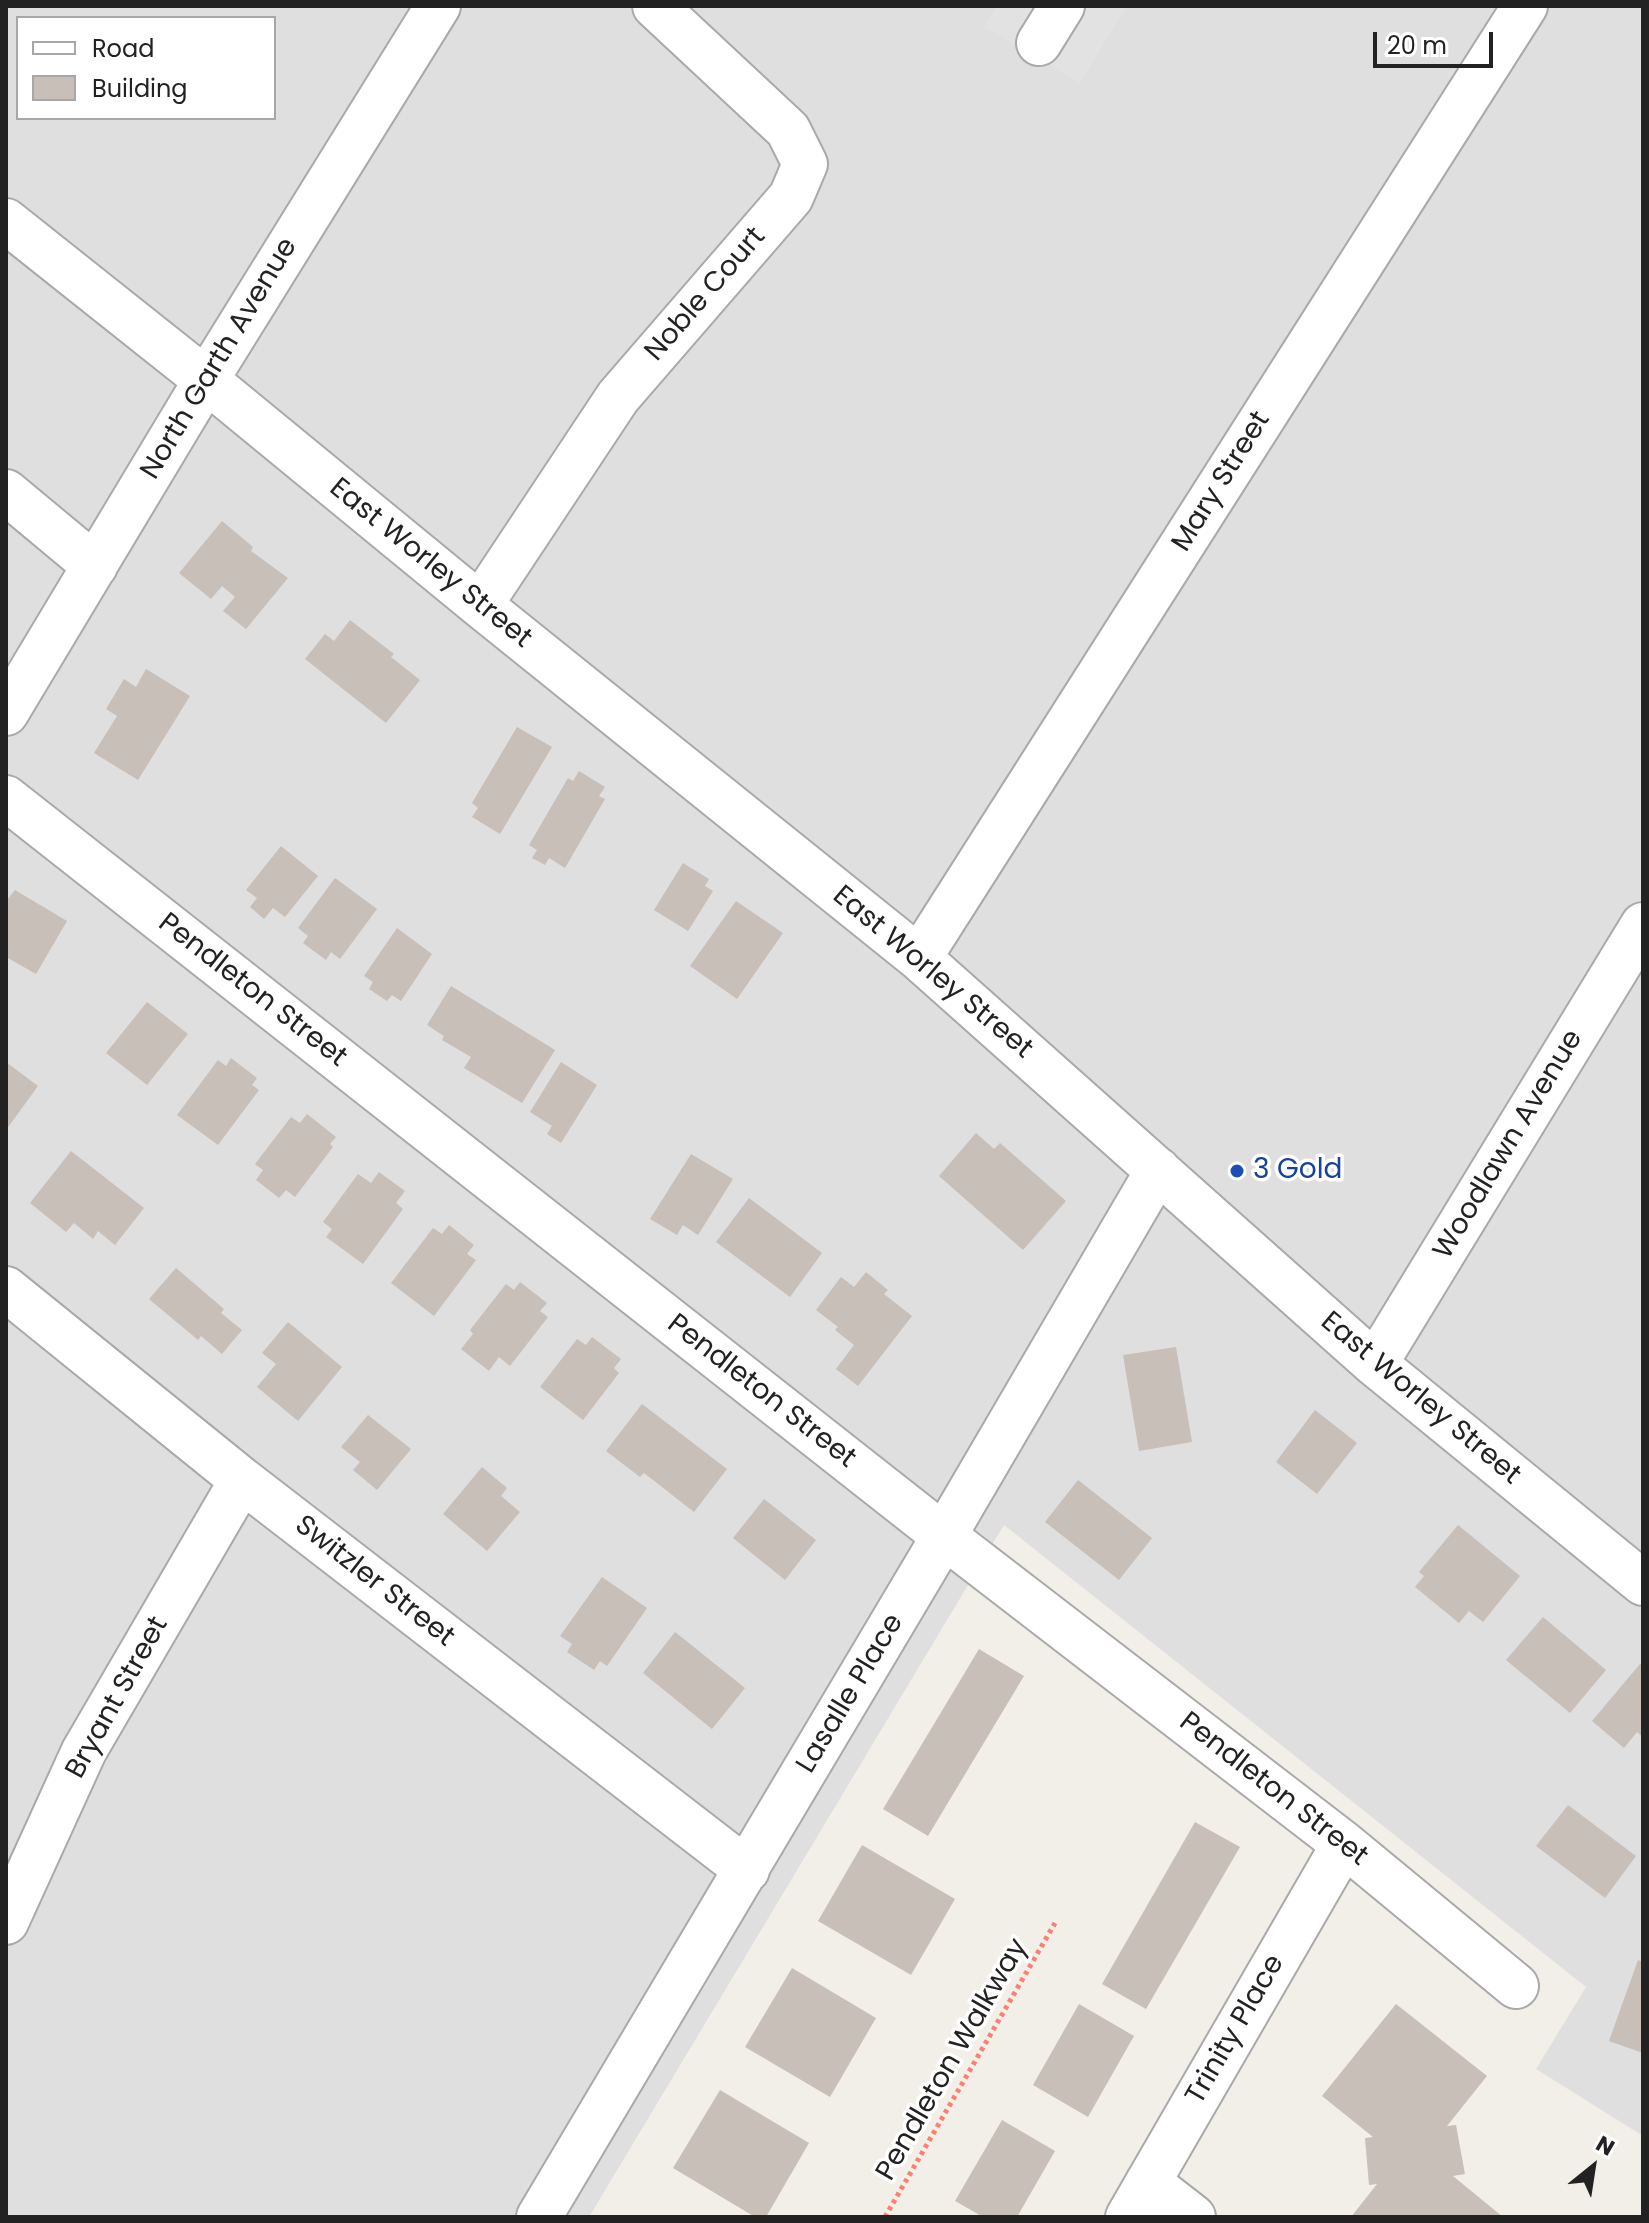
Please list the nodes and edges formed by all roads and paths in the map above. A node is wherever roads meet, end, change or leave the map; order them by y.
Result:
1 (438, 6) edge
2 (655, 6) edge
3 (1062, 6) edge
4 (1525, 6) edge
5 (1039, 43) dead end
6 (6, 221) edge
7 (206, 380) junction
8 (6, 492) edge
9 (95, 566) junction
10 (480, 605) junction
11 (6, 713) edge
12 (6, 798) edge
13 (1643, 925) edge
14 (919, 958) junction
15 (1158, 1170) junction
16 (6, 1289) edge
17 (1375, 1364) junction
18 (242, 1480) junction
19 (944, 1536) junction
20 (1643, 1583) edge
21 (1344, 1844) junction
22 (747, 1870) junction
23 (6, 1922) edge
24 (1055, 1923) dead end
25 (1516, 1986) dead end
26 (1138, 2199) edge
27 (539, 2217) edge
28 (885, 2217) edge
29 (1193, 2217) edge

1 - 7 street, North Garth Avenue
2 - 10 street, Noble Court
3 - 5 street
4 - 14 street, Mary Street
6 - 7 street, East Worley Street
7 - 9 street, North Garth Avenue
7 - 10 street, East Worley Street
8 - 9 street
9 - 11 street, North Garth Avenue
10 - 14 street, East Worley Street
12 - 19 street, Pendleton Street
13 - 17 street, Woodlawn Avenue
14 - 15 street, East Worley Street
15 - 17 street, East Worley Street
15 - 19 street, Lasalle Place
16 - 18 street, Switzler Street
17 - 20 street, East Worley Street
18 - 22 street, Switzler Street
18 - 23 street, Bryant Street
19 - 21 street, Pendleton Street
19 - 22 street, Lasalle Place
21 - 25 street, Pendleton Street
21 - 26 street, Trinity Place
22 - 27 street, Lasalle Place
24 - 28 path, Pendleton Walkway
26 - 29 street

